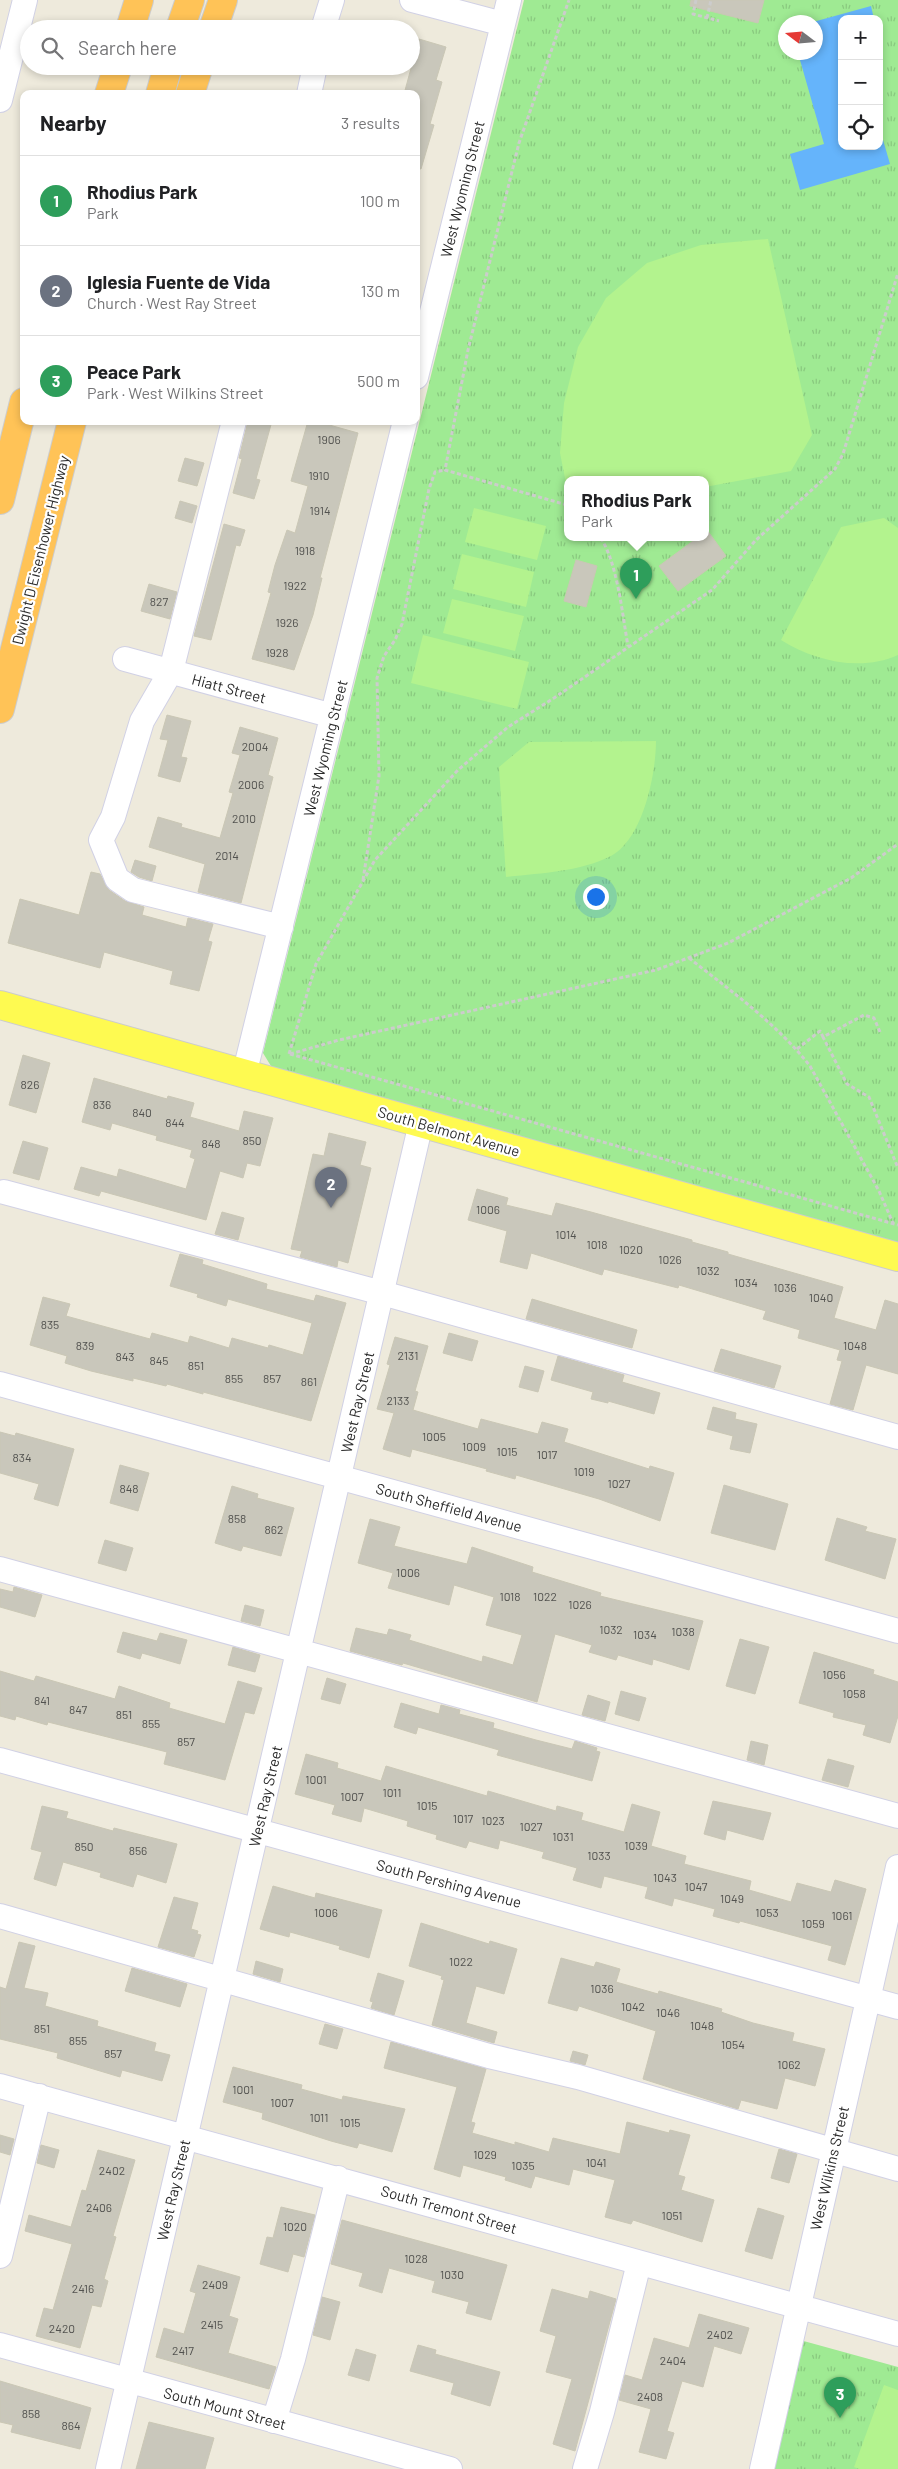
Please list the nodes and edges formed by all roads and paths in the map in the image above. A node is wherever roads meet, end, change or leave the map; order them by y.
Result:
1 (25, 0) edge
2 (128, 0) edge
3 (139, 0) edge
4 (190, 0) edge
5 (223, 0) edge
6 (332, 0) edge
7 (412, 0) edge
8 (509, 0) edge
9 (569, 0) edge
10 (696, 0) edge
11 (711, 0) edge
12 (707, 18) junction
13 (123, 20) edge
14 (133, 20) edge
15 (183, 20) edge
16 (216, 20) edge
17 (326, 20) edge
18 (718, 21) dead end
19 (503, 24) junction
20 (3, 72) edge
21 (111, 75) edge
22 (115, 75) edge
23 (165, 75) edge
24 (197, 75) edge
25 (313, 75) edge
26 (109, 90) edge
27 (109, 90) edge
28 (161, 90) edge
29 (191, 90) edge
30 (310, 90) edge
31 (0, 100) edge
32 (898, 273) edge
33 (420, 361) edge
34 (20, 418) edge
35 (71, 425) edge
36 (85, 425) edge
37 (233, 425) edge
38 (404, 425) edge
39 (445, 470) junction
40 (0, 500) edge
41 (564, 505) edge
42 (603, 541) edge
43 (20, 629) junction
44 (628, 646) junction
45 (125, 659) dead end
46 (171, 672) junction
47 (0, 709) edge
48 (333, 716) junction
49 (898, 844) edge
50 (362, 883) junction
51 (281, 927) junction
52 (688, 958) junction
53 (0, 1005) edge
54 (880, 1032) dead end
55 (823, 1037) junction
56 (797, 1049) junction
57 (289, 1054) junction
58 (244, 1075) junction
59 (421, 1123) junction
60 (898, 1168) edge
61 (4, 1192) dead end
62 (896, 1224) edge
63 (898, 1256) edge
64 (382, 1292) junction
65 (0, 1384) edge
66 (898, 1438) edge
67 (339, 1477) junction
68 (0, 1569) edge
69 (898, 1631) edge
70 (299, 1650) junction
71 (0, 1760) edge
72 (898, 1816) edge
73 (256, 1830) junction
74 (898, 1867) edge
75 (0, 1916) edge
76 (222, 1978) junction
77 (867, 1998) junction
78 (898, 2007) edge
79 (0, 2086) edge
80 (39, 2096) junction
81 (185, 2136) junction
82 (833, 2150) junction
83 (898, 2169) edge
84 (338, 2178) junction
85 (0, 2256) edge
86 (639, 2263) junction
87 (799, 2306) junction
88 (898, 2334) edge
89 (0, 2345) edge
90 (129, 2381) junction
91 (274, 2421) junction
92 (108, 2469) edge
93 (450, 2469) edge
94 (585, 2469) edge
95 (762, 2469) edge

1 - 20 street
2 - 13 highway
3 - 14 highway
4 - 15 highway
5 - 16 highway
6 - 17 street
7 - 19 street
8 - 19 street, West Wyoming Street
9 - 39 path
10 - 12 path
11 - 12 path
12 - 18 path
19 - 33 street, West Wyoming Street
20 - 31 street
21 - 26 highway
22 - 27 highway
23 - 28 highway
24 - 29 highway
25 - 30 street
32 - 44 path
34 - 40 highway
35 - 43 highway, Dwight D Eisenhower Highway
36 - 43 highway
37 - 46 street
38 - 48 street, West Wyoming Street
39 - 41 path
39 - 50 path
42 - 44 path
43 - 47 highway, Dwight D Eisenhower Highway
44 - 50 path
45 - 46 street, Hiatt Street
46 - 48 street, Hiatt Street
46 - 51 street
48 - 51 street, West Wyoming Street
49 - 52 path
50 - 57 path
51 - 58 street, West Wyoming Street
52 - 56 path
52 - 57 path
53 - 58 main road, South Belmont Avenue
54 - 55 path
55 - 56 path
55 - 60 path
56 - 62 path
57 - 62 path
58 - 59 main road, South Belmont Avenue
59 - 63 main road, South Belmont Avenue
59 - 64 street, West Ray Street
61 - 64 street
64 - 66 street
64 - 67 street, West Ray Street
65 - 67 street, South Sheffield Avenue
67 - 69 street, South Sheffield Avenue
67 - 70 street, West Ray Street
68 - 70 street
70 - 72 street
70 - 73 street, West Ray Street
71 - 73 street, South Pershing Avenue
73 - 76 street, West Ray Street
73 - 77 street, South Pershing Avenue
74 - 77 street, West Wilkins Street
75 - 76 street
76 - 81 street, West Ray Street
76 - 82 street
77 - 78 street, South Pershing Avenue
77 - 82 street, West Wilkins Street
79 - 80 street, South Tremont Street
80 - 81 street, South Tremont Street
80 - 85 street
81 - 84 street, South Tremont Street
81 - 90 street, West Ray Street
82 - 83 street
82 - 87 street, West Wilkins Street
84 - 86 street, South Tremont Street
84 - 91 street
86 - 87 street, South Tremont Street
86 - 94 street
87 - 88 street, South Tremont Street
87 - 95 street, West Wilkins Street
89 - 90 street, South Mount Street
90 - 91 street, South Mount Street
90 - 92 street, West Ray Street
91 - 93 street, South Mount Street

